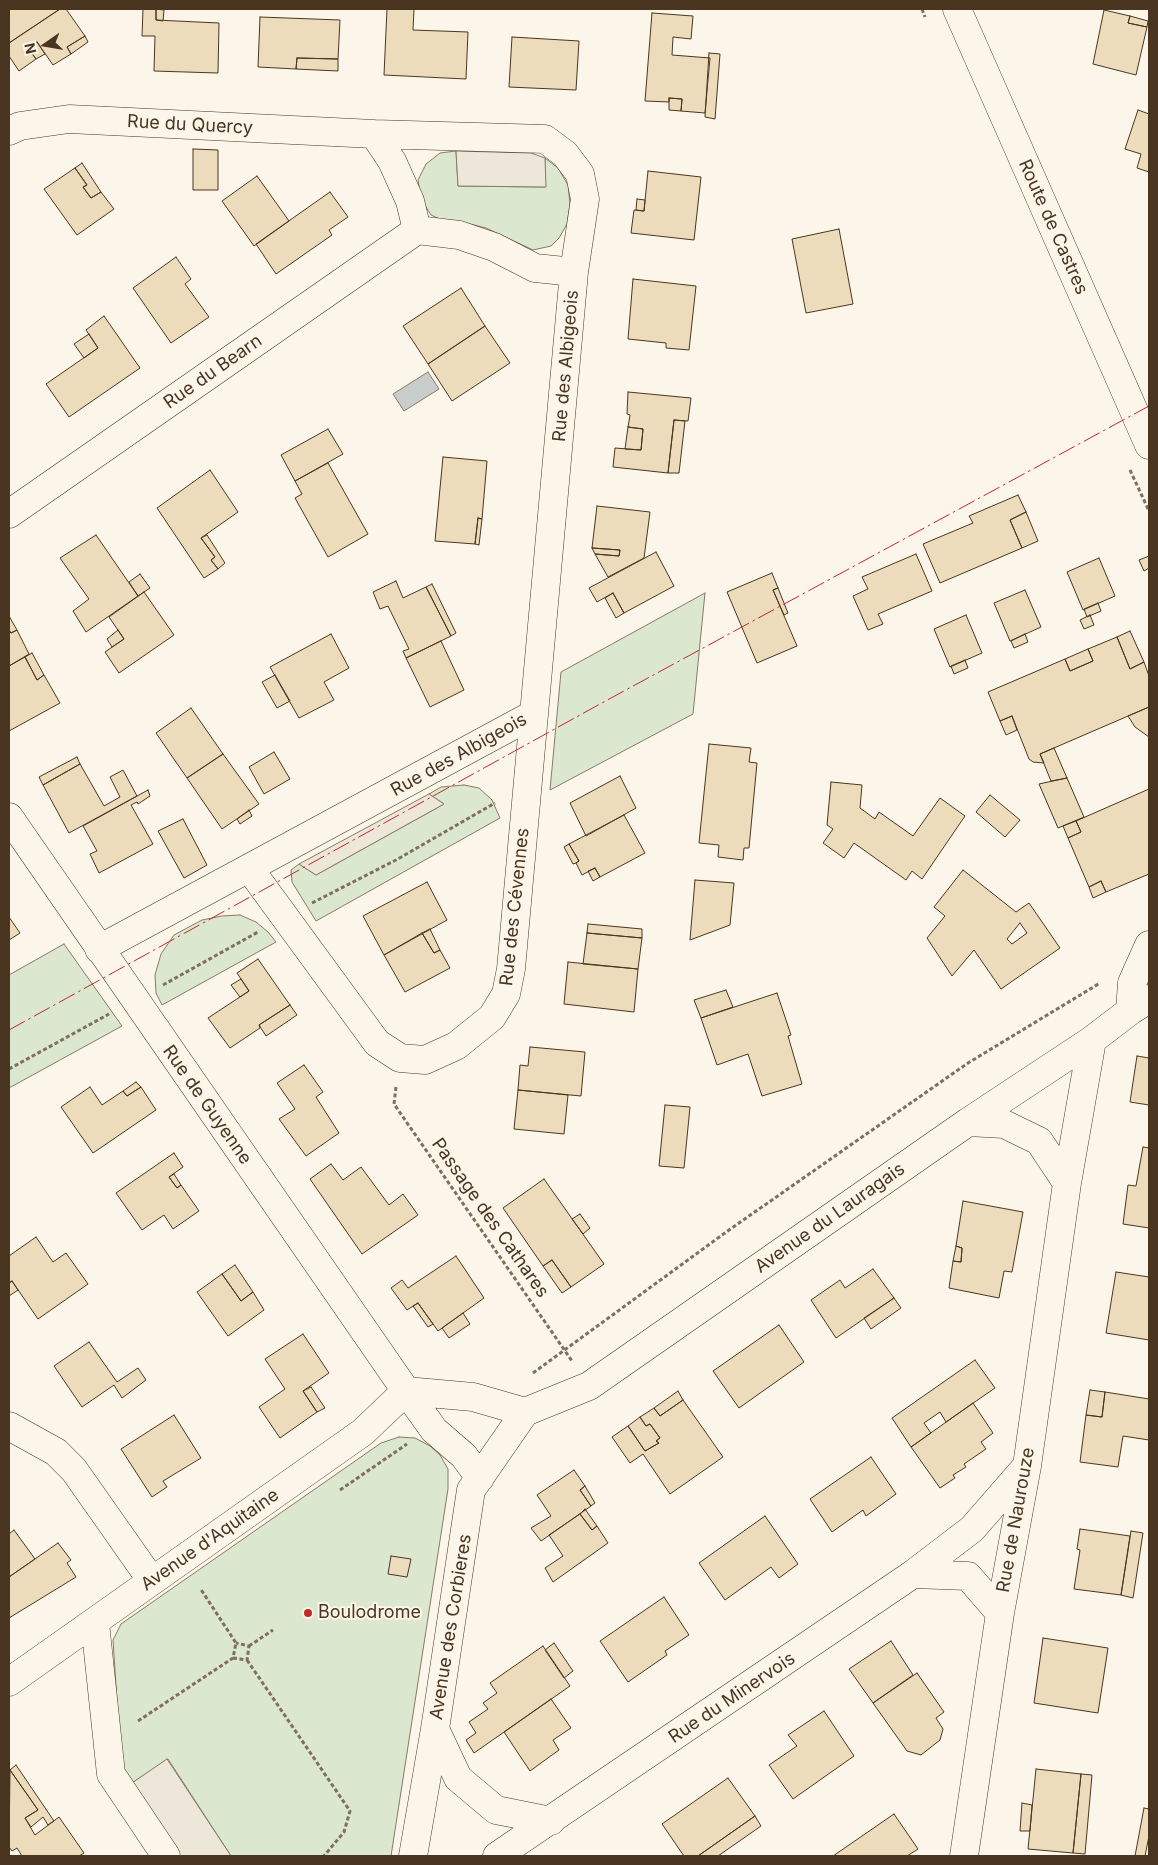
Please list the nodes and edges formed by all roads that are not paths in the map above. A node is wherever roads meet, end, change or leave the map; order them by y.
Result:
1 (957, 9) edge
2 (9, 131) edge
3 (374, 134) junction
4 (417, 230) junction
5 (574, 272) junction
6 (1149, 445) edge
7 (9, 514) edge
8 (534, 714) junction
9 (9, 817) edge
10 (250, 868) junction
11 (1149, 945) edge
12 (99, 949) junction
13 (1139, 1005) edge
14 (1092, 1040) junction
15 (968, 1122) junction
16 (1067, 1183) junction
17 (406, 1391) junction
18 (524, 1412) junction
19 (9, 1426) edge
20 (1026, 1466) junction
21 (480, 1478) junction
22 (913, 1574) junction
23 (152, 1581) junction
24 (1000, 1613) junction
25 (95, 1623) junction
26 (9, 1682) edge
27 (435, 1729) junction
28 (551, 1821) junction
29 (166, 1856) edge
30 (413, 1856) edge
31 (497, 1856) edge
32 (964, 1856) edge

1 - 6 street, Route de Castres
2 - 3 street, Rue du Quercy
3 - 4 street
3 - 5 street, Rue du Quercy
4 - 5 street
4 - 7 street, Rue du Bearn
5 - 8 street, Rue des Albigeois
8 - 10 street, Rue des Albigeois
8 - 10 street, Rue des Cévennes
9 - 12 street, Rue de Guyenne
10 - 12 street, Rue des Albigeois
11 - 13 street, Avenue du Lauragais
12 - 17 street, Rue de Guyenne
13 - 14 street, Avenue du Lauragais
14 - 15 street, Avenue du Lauragais
14 - 16 street, Rue de Naurouze
15 - 16 street
15 - 18 street, Avenue du Lauragais
16 - 20 street, Rue de Naurouze
17 - 18 street
17 - 21 street, Rue de Guyenne
17 - 23 street, Avenue d'Aquitaine
18 - 21 street, Avenue des Corbieres
19 - 23 street
20 - 22 street, Rue du Minervois
20 - 24 street, Rue de Naurouze
21 - 27 street, Avenue des Corbieres
22 - 24 street
22 - 28 street, Rue du Minervois
23 - 25 street, Avenue d'Aquitaine
24 - 32 street, Rue de Naurouze
25 - 26 street, Avenue d'Aquitaine
25 - 29 street
27 - 28 street
27 - 30 street, Avenue des Corbieres
28 - 31 street, Rue du Minervois

